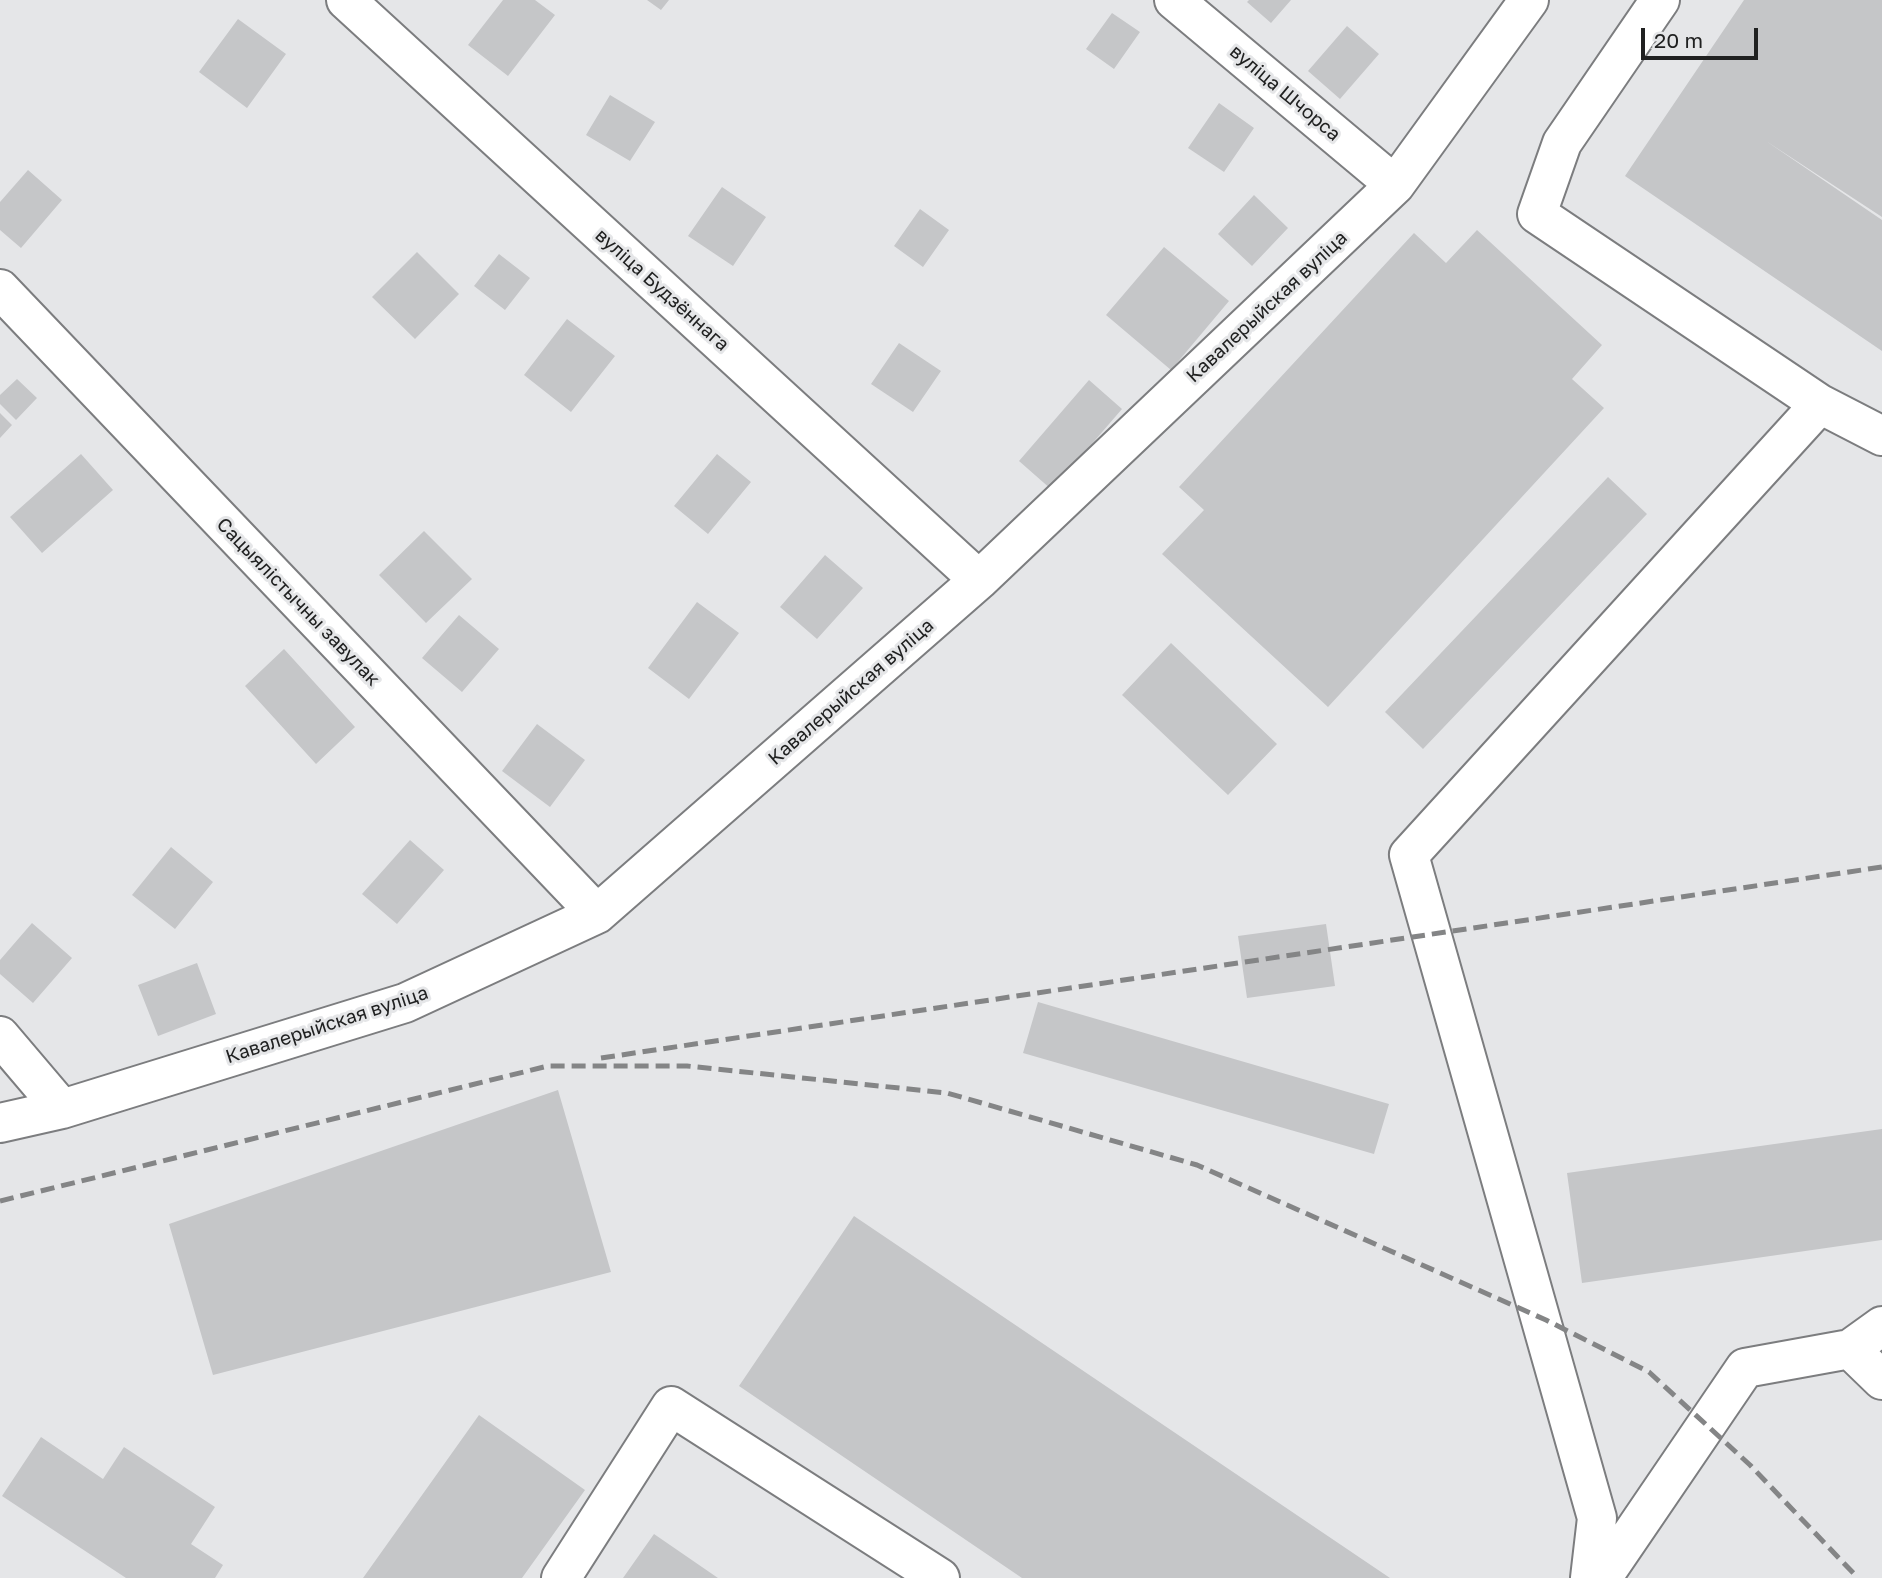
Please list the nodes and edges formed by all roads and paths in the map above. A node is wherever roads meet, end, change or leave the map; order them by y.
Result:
1 (346, 0) edge
2 (1174, 0) edge
3 (1529, 0) edge
4 (1660, 0) edge
5 (1395, 185) junction
6 (0, 289) edge
7 (1820, 404) junction
8 (1882, 436) edge
9 (979, 580) junction
10 (597, 914) junction
11 (0, 1036) edge
12 (62, 1109) junction
13 (0, 1122) edge
14 (1882, 1326) edge
15 (1850, 1349) junction
16 (1882, 1380) edge
17 (561, 1578) edge
18 (940, 1578) edge
19 (1590, 1578) edge
20 (1602, 1578) edge

1 - 9 street, вуліца Будзённага
2 - 5 street, вуліца Шчорса
3 - 5 street, Кавалерыйская вуліца
4 - 7 street
5 - 9 street, Кавалерыйская вуліца
6 - 10 street, Сацыялістычны завулак
7 - 8 street
7 - 19 street
9 - 10 street, Кавалерыйская вуліца
10 - 12 street, Кавалерыйская вуліца
11 - 12 street
12 - 13 street, Кавалерыйская вуліца
14 - 15 street
15 - 16 street
15 - 20 street
17 - 18 street

